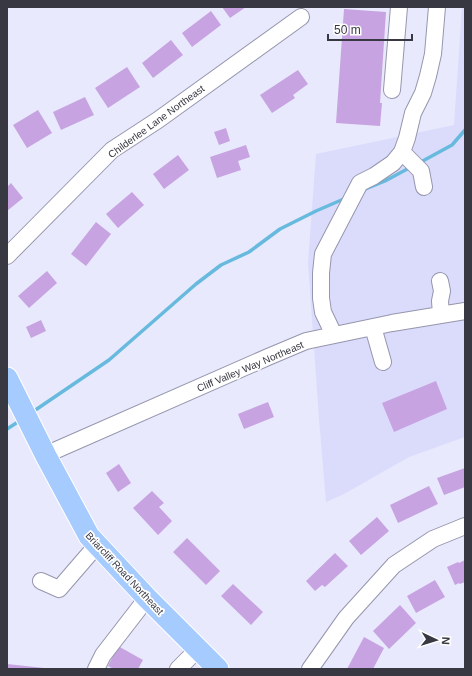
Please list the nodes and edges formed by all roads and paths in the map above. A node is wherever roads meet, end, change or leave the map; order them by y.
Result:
1 (399, 7) edge
2 (428, 7) edge
3 (437, 7) edge
4 (301, 17) dead end
5 (392, 90) dead end
6 (402, 152) junction
7 (424, 187) dead end
8 (7, 256) edge
9 (436, 282) dead end
10 (441, 308) junction
11 (465, 311) edge
12 (373, 327) junction
13 (334, 335) junction
14 (383, 362) dead end
15 (7, 378) edge
16 (46, 456) junction
17 (465, 526) edge
18 (97, 545) junction
19 (41, 580) dead end
20 (147, 598) junction
21 (198, 649) junction
22 (96, 669) edge
23 (178, 669) edge
24 (218, 669) edge
25 (310, 669) edge

1 - 5 street
2 - 3 street
3 - 6 street
4 - 8 street, Childerlee Lane Northeast
6 - 7 street
6 - 13 street
9 - 10 street
10 - 11 street, Cliff Valley Way Northeast
10 - 12 street, Cliff Valley Way Northeast
12 - 13 street, Cliff Valley Way Northeast
12 - 14 street
13 - 16 street, Cliff Valley Way Northeast
15 - 16 main road, Briarcliff Road Northeast
16 - 18 main road, Briarcliff Road Northeast
17 - 25 street
18 - 19 street
18 - 20 main road, Briarcliff Road Northeast
20 - 21 main road, Briarcliff Road Northeast
20 - 22 street
21 - 23 street
21 - 24 main road, Briarcliff Road Northeast

